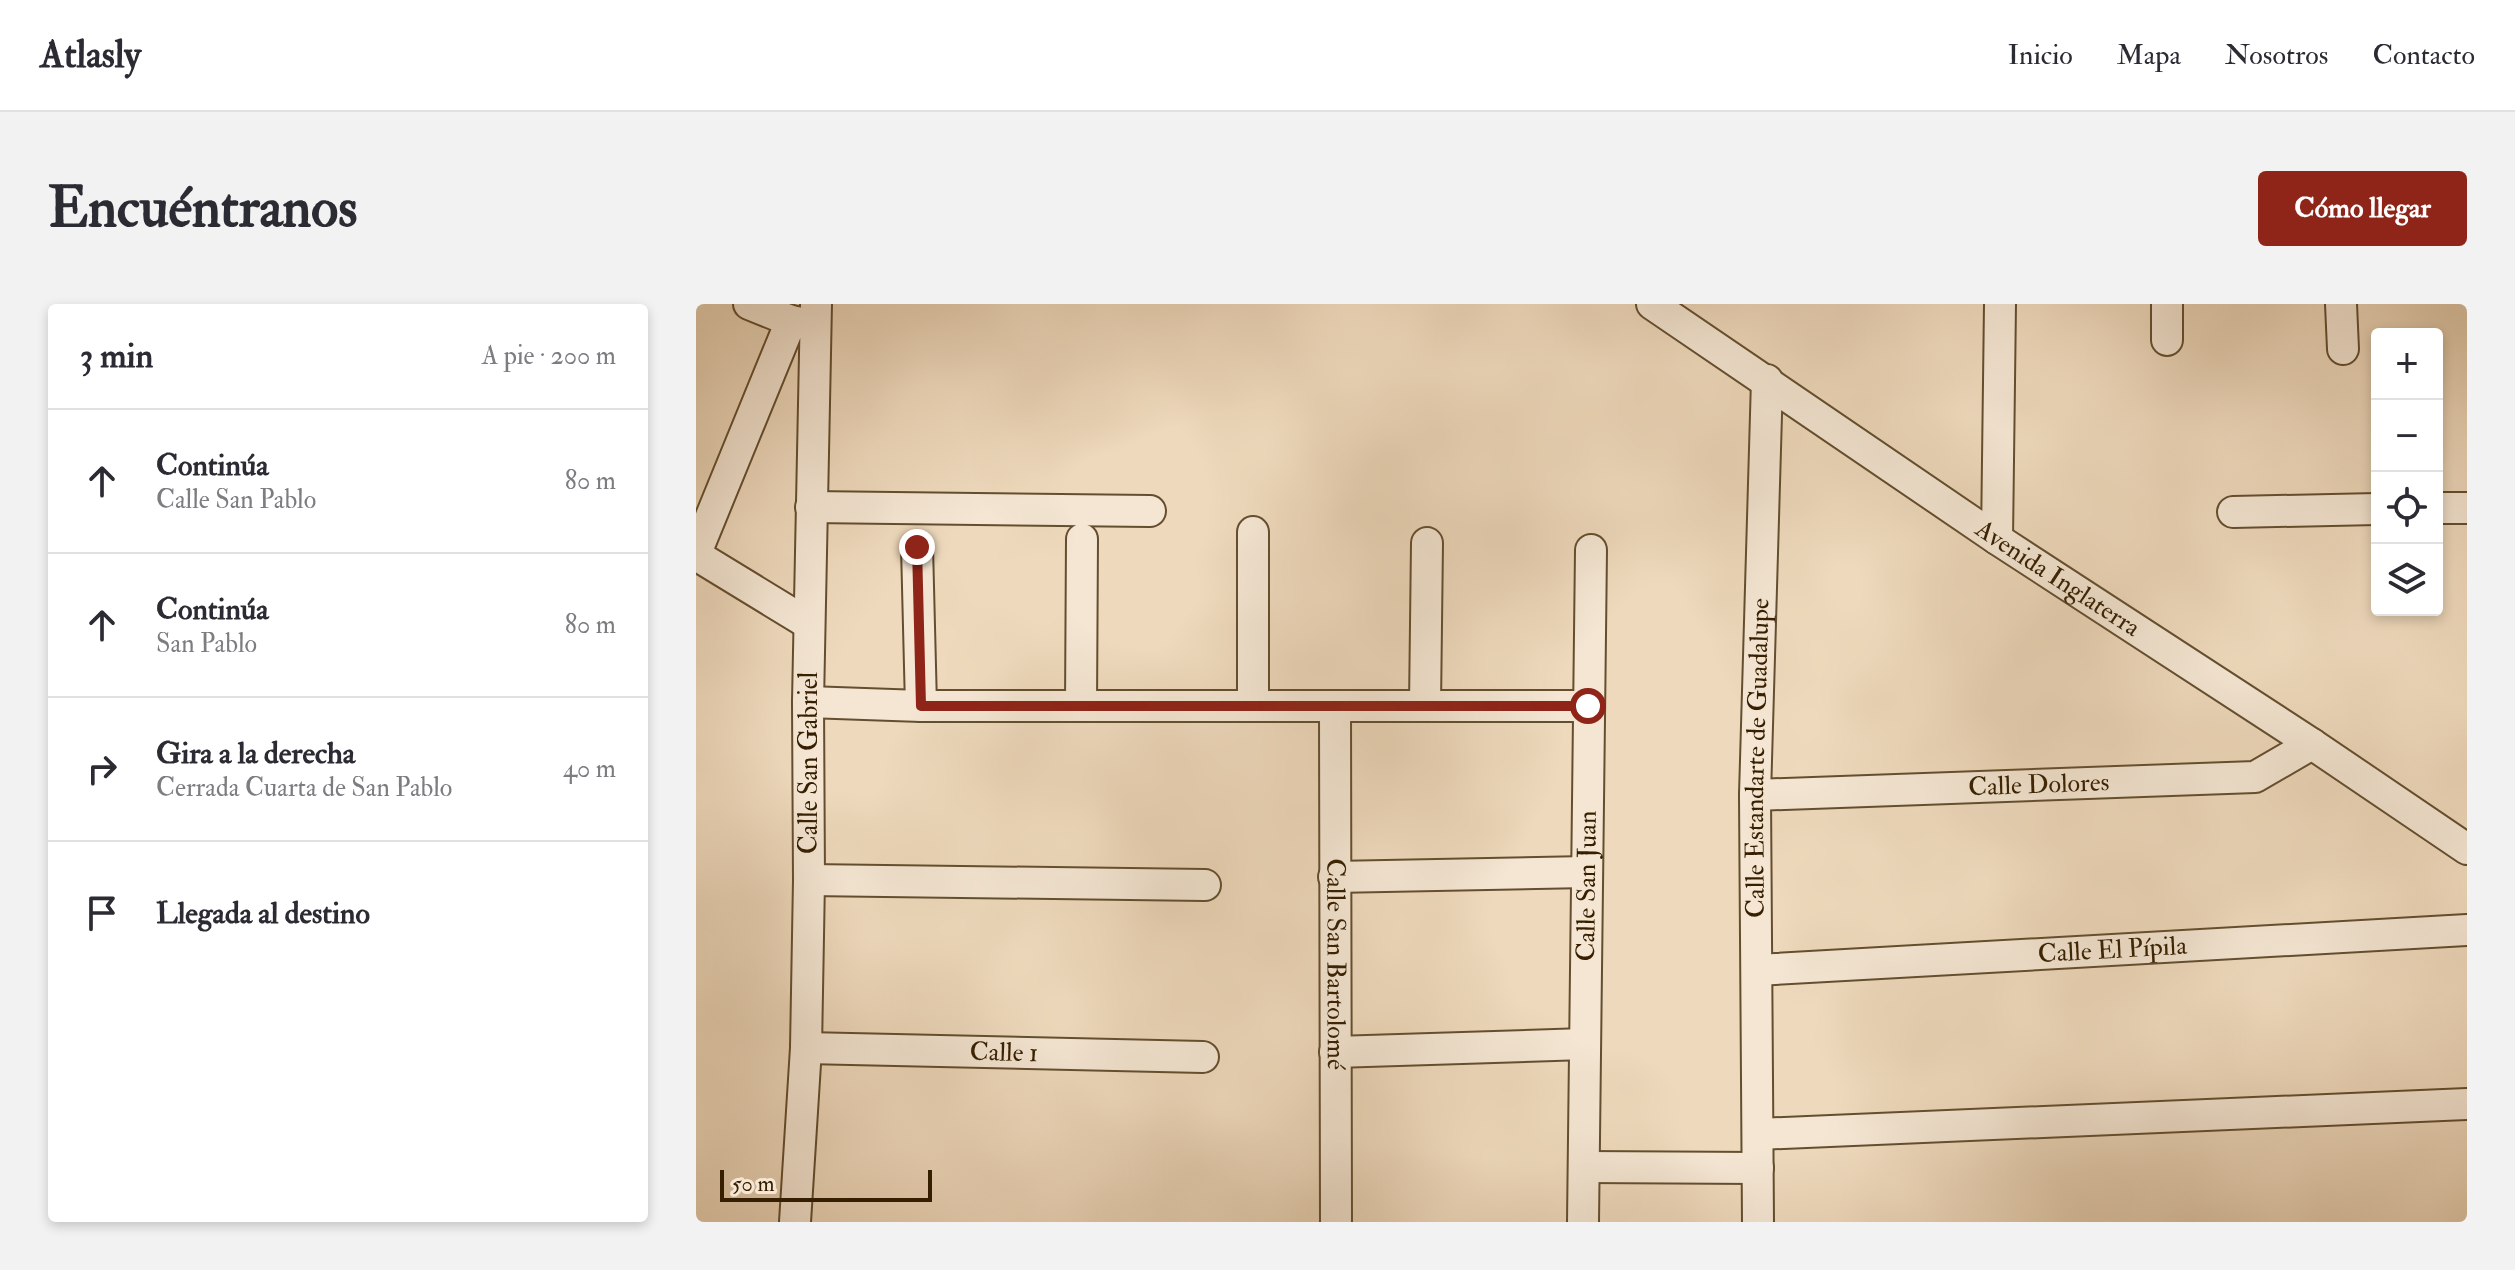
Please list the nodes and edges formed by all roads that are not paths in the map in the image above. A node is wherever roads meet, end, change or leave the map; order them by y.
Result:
1 (749, 304) edge
2 (1652, 304) edge
3 (2000, 304) edge
4 (2167, 304) edge
5 (2341, 304) edge
6 (807, 317) edge
7 (2167, 340) dead end
8 (2343, 349) dead end
9 (1767, 380) junction
10 (811, 507) junction
11 (2443, 508) edge
12 (2467, 508) edge
13 (2371, 509) edge
14 (1150, 511) dead end
15 (2233, 512) dead end
16 (1253, 532) dead end
17 (1082, 539) dead end
18 (1997, 539) junction
19 (1427, 543) dead end
20 (917, 547) dead end
21 (1591, 550) dead end
22 (696, 554) edge
23 (809, 624) junction
24 (808, 702) junction
25 (1253, 704) junction
26 (1081, 705) junction
27 (1425, 705) junction
28 (921, 706) junction
29 (1335, 706) junction
30 (1588, 706) junction
31 (2312, 744) junction
32 (1755, 795) junction
33 (2467, 849) edge
34 (1587, 872) junction
35 (1334, 877) junction
36 (809, 880) junction
37 (1205, 885) dead end
38 (2467, 930) edge
39 (1757, 970) junction
40 (1585, 1044) junction
41 (806, 1048) junction
42 (1335, 1052) junction
43 (1203, 1057) dead end
44 (2467, 1104) edge
45 (1758, 1134) junction
46 (1584, 1167) junction
47 (1758, 1168) junction
48 (795, 1222) edge
49 (1336, 1222) edge
50 (1583, 1222) edge
51 (1758, 1222) edge

1 - 6 street
2 - 9 street, Avenida Inglaterra
3 - 18 street
4 - 7 street
5 - 8 street
6 - 10 street, Calle San Gabriel
6 - 22 street
9 - 18 street, Avenida Inglaterra
9 - 32 street, Calle Estandarte de Guadalupe
10 - 14 street
10 - 23 street, Calle San Gabriel
11 - 12 street
13 - 15 street
16 - 25 street
17 - 26 street
18 - 31 street, Avenida Inglaterra
19 - 27 street
20 - 28 street
21 - 30 street, Calle San Juan
22 - 23 street
23 - 24 street, Calle San Gabriel
24 - 28 street
24 - 36 street, Calle San Gabriel
25 - 26 street
25 - 29 street
26 - 28 street
27 - 29 street
27 - 30 street
29 - 35 street, Calle San Bartolomé
30 - 34 street, Calle San Juan
31 - 32 street, Calle Dolores
31 - 33 street, Avenida Inglaterra
32 - 39 street, Calle Estandarte de Guadalupe
34 - 35 street
34 - 40 street, Calle San Juan
35 - 42 street, Calle San Bartolomé
36 - 37 street
36 - 41 street, Calle San Gabriel
38 - 39 street, Calle El Pípila
39 - 45 street, Calle Estandarte de Guadalupe
40 - 42 street
40 - 46 street, Calle San Juan
41 - 43 street, Calle 1
41 - 48 street, Calle San Gabriel
42 - 49 street, Calle San Bartolomé
44 - 45 street
45 - 47 street, Calle Estandarte de Guadalupe
46 - 47 street
46 - 50 street, Calle San Juan
47 - 51 street, Calle Estandarte de Guadalupe

